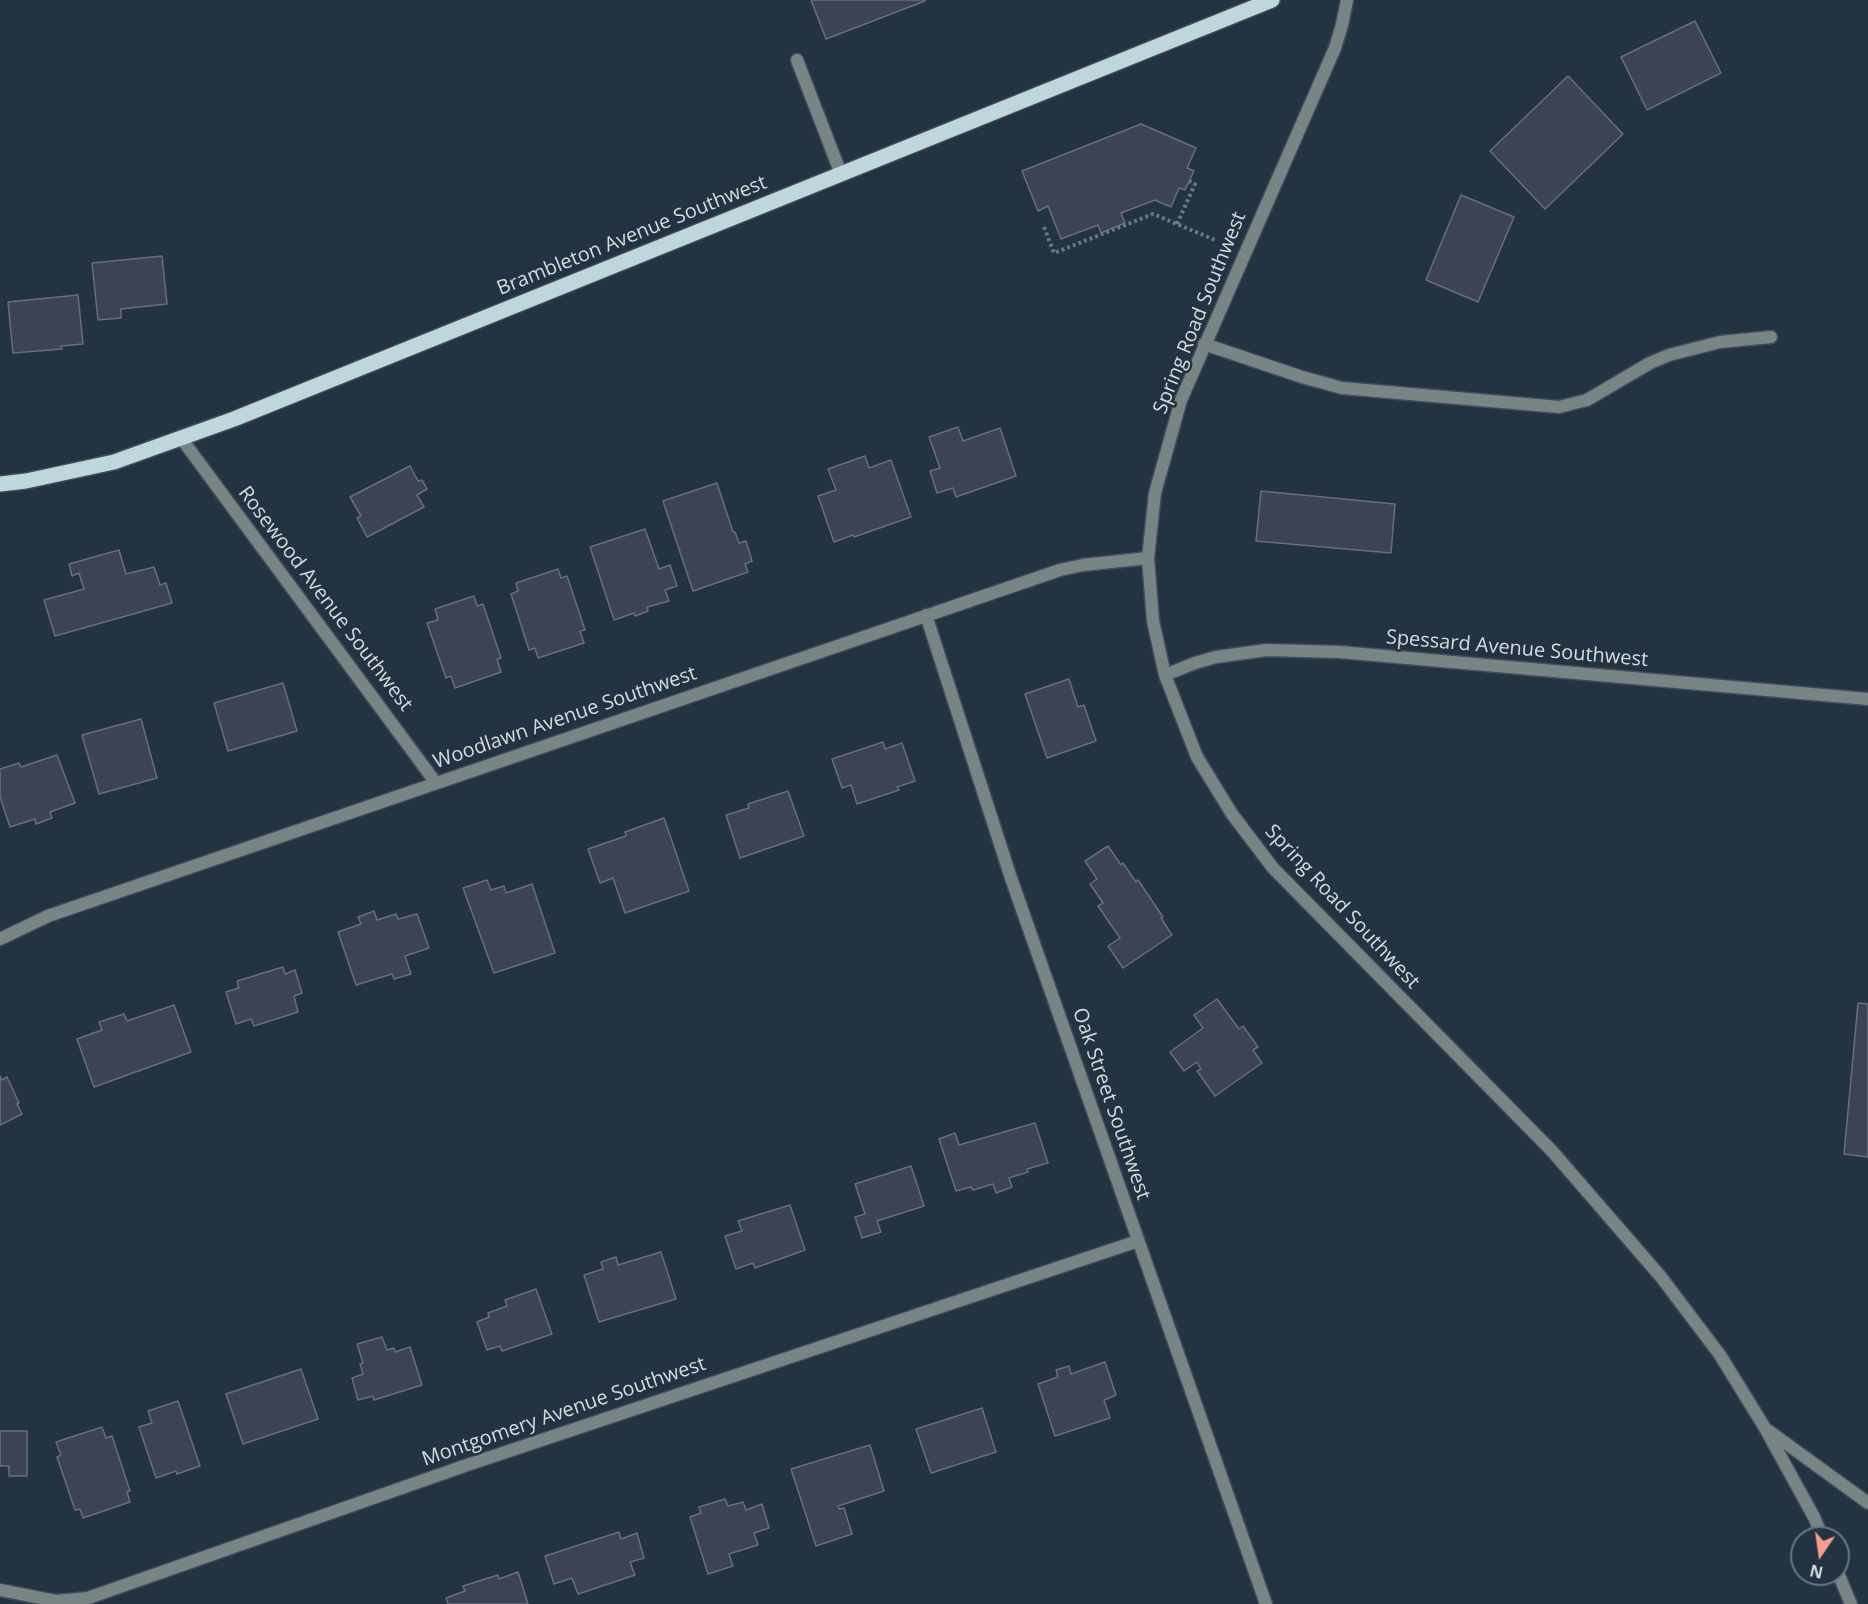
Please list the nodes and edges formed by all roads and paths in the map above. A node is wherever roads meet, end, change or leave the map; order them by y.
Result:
1 (1272, 0) edge
2 (1347, 0) edge
3 (797, 60) dead end
4 (841, 174) junction
5 (1190, 181) dead end
6 (1177, 224) junction
7 (1044, 227) dead end
8 (1215, 240) dead end
9 (1771, 337) dead end
10 (1204, 344) junction
11 (182, 438) junction
12 (0, 484) edge
13 (1149, 558) junction
14 (926, 615) junction
15 (1165, 675) junction
16 (1866, 702) edge
17 (436, 783) junction
18 (0, 939) edge
19 (1138, 1240) junction
20 (1765, 1428) junction
21 (1868, 1503) edge
22 (1818, 1526) edge
23 (1843, 1586) edge
24 (0, 1590) edge
25 (1266, 1604) edge
26 (1851, 1604) edge

1 - 4 main road, Brambleton Avenue Southwest
2 - 10 street, Spring Road Southwest
3 - 4 street
4 - 11 main road, Brambleton Avenue Southwest
5 - 6 path
6 - 7 path
6 - 8 path
9 - 10 street
10 - 13 street, Spring Road Southwest
11 - 12 main road, Brambleton Avenue Southwest
11 - 17 street, Rosewood Avenue Southwest
13 - 14 street, Woodlawn Avenue Southwest
13 - 15 street, Spring Road Southwest
14 - 17 street, Woodlawn Avenue Southwest
14 - 19 street, Oak Street Southwest
15 - 16 street, Spessard Avenue Southwest
15 - 20 street, Spring Road Southwest
17 - 18 street, Woodlawn Avenue Southwest
19 - 24 street, Montgomery Avenue Southwest
19 - 25 street, Oak Street Southwest
20 - 21 street
20 - 22 street, Spring Road Southwest
23 - 26 street

